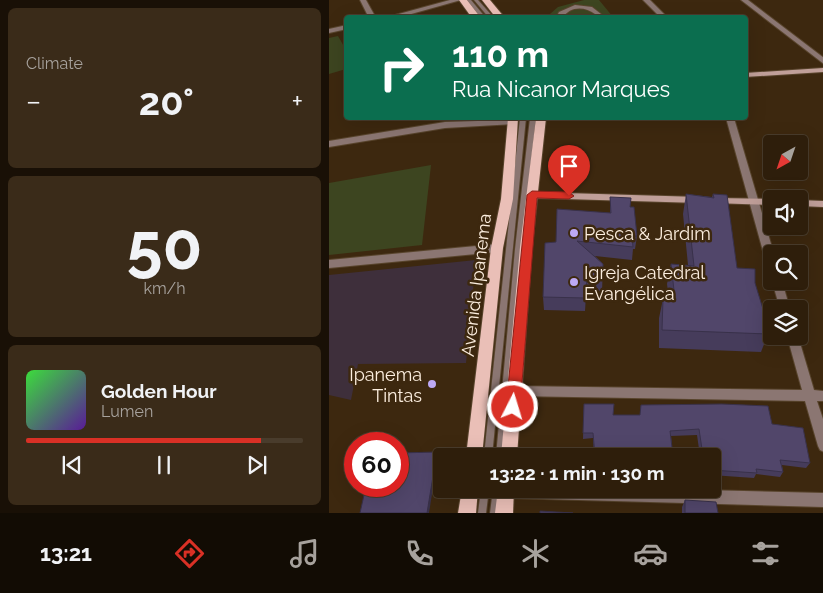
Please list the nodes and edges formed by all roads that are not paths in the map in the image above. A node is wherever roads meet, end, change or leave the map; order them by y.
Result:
1 (363, 0) edge
2 (457, 0) edge
3 (463, 0) edge
4 (469, 0) edge
5 (476, 0) edge
6 (486, 0) edge
7 (647, 0) edge
8 (744, 0) edge
9 (371, 15) edge
10 (399, 15) edge
11 (475, 15) edge
12 (482, 15) edge
13 (488, 15) edge
14 (498, 15) edge
15 (560, 15) edge
16 (598, 15) edge
17 (662, 15) edge
18 (344, 28) edge
19 (329, 32) edge
20 (823, 62) edge
21 (823, 70) edge
22 (748, 75) edge
23 (480, 120) edge
24 (517, 120) edge
25 (517, 120) edge
26 (533, 120) edge
27 (541, 120) edge
28 (732, 120) edge
29 (442, 121) edge
30 (329, 144) edge
31 (532, 195) junction
32 (755, 202) junction
33 (763, 202) edge
34 (808, 203) edge
35 (823, 204) edge
36 (766, 245) edge
37 (497, 248) junction
38 (329, 264) edge
39 (795, 345) edge
40 (514, 391) junction
41 (809, 396) junction
42 (823, 396) edge
43 (823, 446) edge
44 (475, 448) edge
45 (489, 448) edge
46 (500, 448) edge
47 (510, 448) edge
48 (721, 497) edge
49 (469, 498) edge
50 (484, 498) edge
51 (500, 498) edge
52 (503, 498) edge
53 (823, 500) edge
54 (467, 513) edge
55 (482, 513) edge
56 (495, 513) edge
57 (504, 513) edge

1 - 9 street
2 - 10 street
3 - 11 main road
4 - 12 lane
5 - 13 lane
6 - 14 main road
7 - 17 street
8 - 20 street
15 - 16 street
18 - 19 street
21 - 22 main road
23 - 29 street
24 - 37 main road, Avenida Ipanema
25 - 45 lane
26 - 46 lane
27 - 31 main road
28 - 32 street
29 - 30 street
31 - 32 main road
31 - 40 main road
32 - 33 main road
32 - 36 street
34 - 35 main road
37 - 38 street
37 - 44 main road, Avenida Ipanema
39 - 41 street
40 - 41 street
40 - 47 main road
41 - 42 street
41 - 43 street
48 - 53 street
49 - 54 main road
50 - 55 lane
51 - 56 lane
52 - 57 main road

